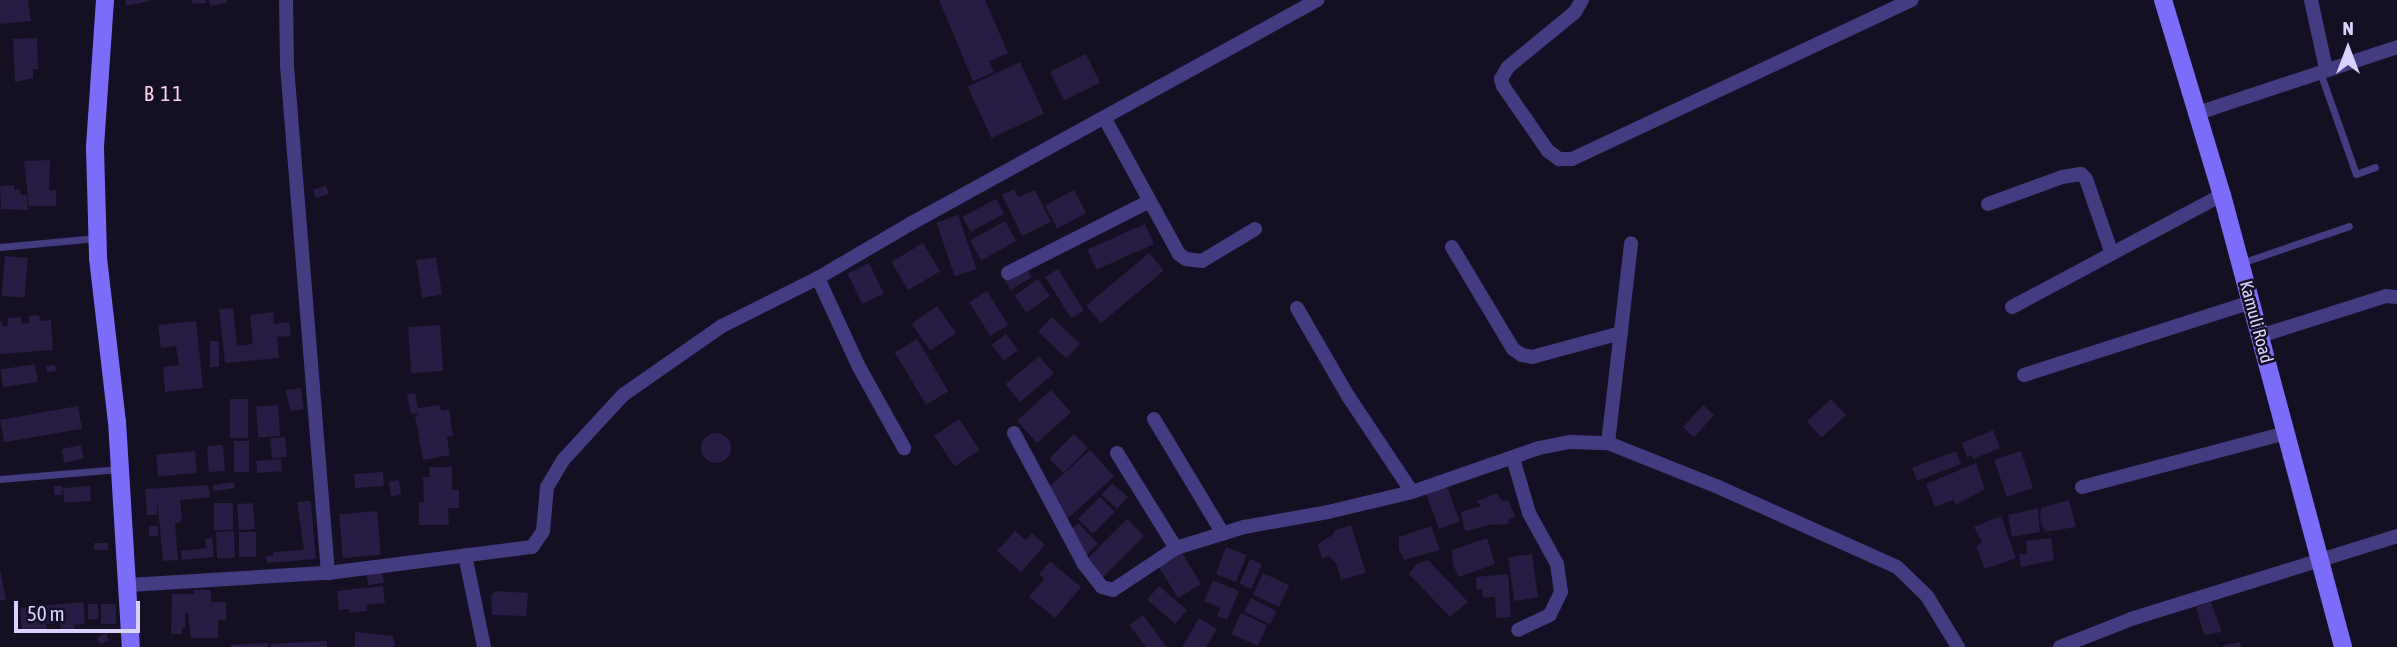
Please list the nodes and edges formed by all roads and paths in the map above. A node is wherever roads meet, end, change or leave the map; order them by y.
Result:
1 (105, 0) edge
2 (286, 0) edge
3 (1318, 0) edge
4 (1582, 0) edge
5 (1912, 0) edge
6 (2163, 0) edge
7 (2311, 0) edge
8 (2397, 47) edge
9 (2323, 71) junction
10 (2195, 114) junction
11 (1105, 119) junction
12 (2375, 167) dead end
13 (2222, 195) junction
14 (1150, 201) junction
15 (1988, 204) dead end
16 (2349, 226) dead end
17 (1255, 229) dead end
18 (97, 238) junction
19 (1631, 243) dead end
20 (0, 247) edge
21 (1452, 247) dead end
22 (2112, 254) junction
23 (2240, 263) junction
24 (1008, 273) dead end
25 (818, 278) junction
26 (2397, 297) edge
27 (2251, 302) junction
28 (2012, 307) dead end
29 (1297, 308) dead end
30 (1620, 333) junction
31 (2260, 335) junction
32 (2024, 375) dead end
33 (1154, 419) dead end
34 (1014, 433) dead end
35 (2286, 433) junction
36 (1608, 443) junction
37 (904, 448) dead end
38 (1117, 453) dead end
39 (1513, 458) junction
40 (121, 469) junction
41 (0, 479) edge
42 (2082, 487) dead end
43 (1412, 492) junction
44 (1223, 534) junction
45 (2397, 536) edge
46 (1176, 548) junction
47 (465, 555) junction
48 (2319, 562) junction
49 (328, 573) junction
50 (129, 585) junction
51 (1518, 630) dead end
52 (131, 647) edge
53 (484, 647) edge
54 (1958, 647) edge
55 (2060, 647) edge
56 (2343, 647) edge

1 - 18 street
2 - 49 street
3 - 11 street
4 - 5 street
6 - 10 street, Kamuli Road
7 - 9 street
8 - 9 street
9 - 10 street
9 - 12 lane
10 - 13 street, Kamuli Road
11 - 14 street
11 - 25 street
13 - 22 street
13 - 23 street, Kamuli Road
14 - 17 street
14 - 24 street
15 - 22 street
16 - 23 lane
18 - 20 lane
18 - 40 street
19 - 30 street
21 - 30 street
22 - 28 street
23 - 27 street, Kamuli Road
25 - 37 street
25 - 47 street
26 - 31 street
27 - 31 street, Kamuli Road
27 - 32 street
29 - 43 street
30 - 36 street
31 - 35 street, Kamuli Road
33 - 44 street
34 - 46 street
35 - 42 street
35 - 48 street, Kamuli Road
36 - 39 street
36 - 54 street
38 - 46 street
39 - 43 street
39 - 51 street
40 - 41 lane
40 - 50 street
43 - 44 street
44 - 46 street
45 - 48 street
47 - 49 street
47 - 53 street
48 - 55 street
48 - 56 street, Kamuli Road
49 - 50 street
50 - 52 street

